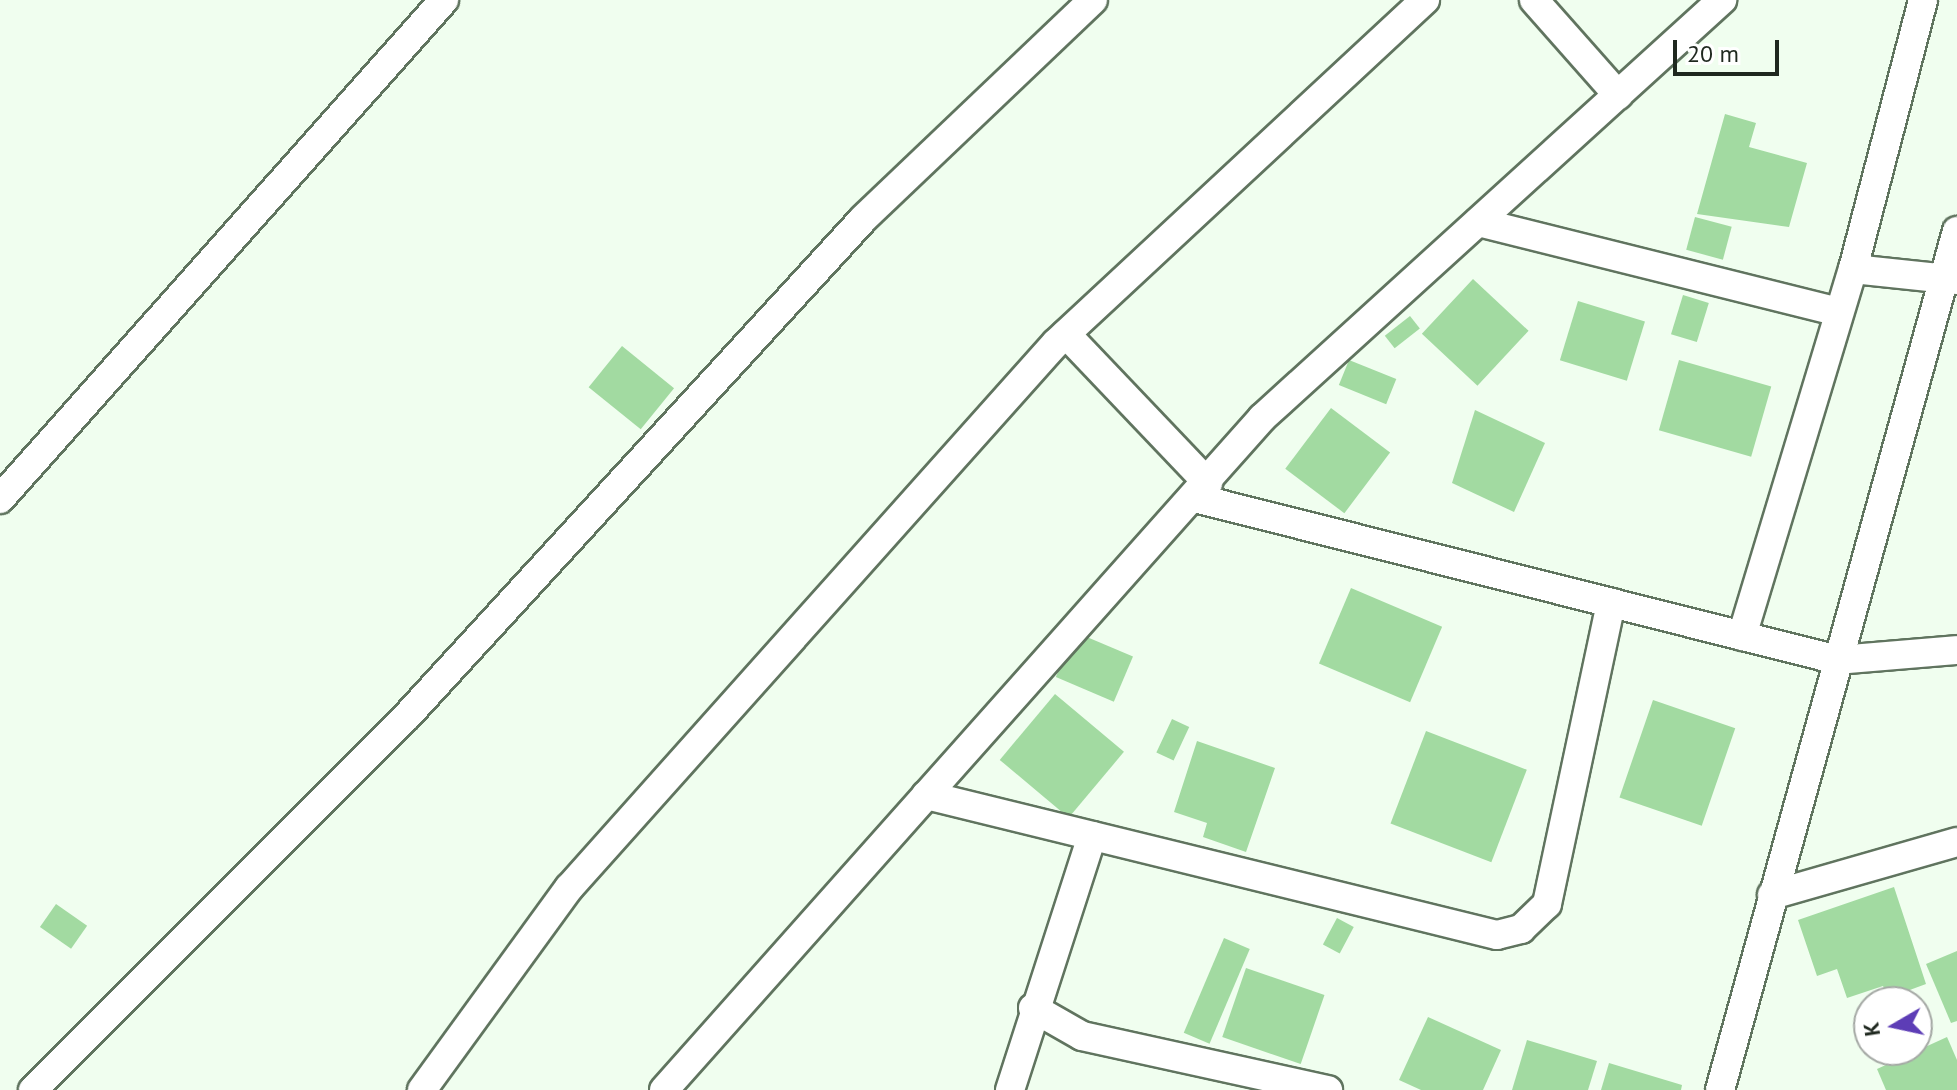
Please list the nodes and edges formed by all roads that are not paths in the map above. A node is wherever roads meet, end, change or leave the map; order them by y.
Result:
1 (444, 0) edge
2 (1093, 0) edge
3 (1425, 0) edge
4 (1534, 0) edge
5 (1722, 0) edge
6 (1923, 0) edge
7 (1618, 95) junction
8 (1478, 222) junction
9 (1957, 231) edge
10 (1853, 269) junction
11 (1950, 282) edge
12 (1839, 312) junction
13 (1066, 334) junction
14 (1202, 490) junction
15 (0, 499) edge
16 (1611, 603) junction
17 (1742, 636) junction
18 (1957, 650) edge
19 (1838, 660) junction
20 (926, 795) junction
21 (1092, 836) junction
22 (1957, 842) edge
23 (1772, 895) junction
24 (1033, 1008) junction
25 (33, 1090) edge
26 (422, 1090) edge
27 (664, 1090) edge
28 (1010, 1090) edge
29 (1328, 1090) edge
30 (1720, 1090) edge

1 - 15 street
2 - 25 street
3 - 13 street
4 - 7 street
5 - 7 street
6 - 10 street
7 - 8 street
8 - 12 street
8 - 14 street
9 - 11 street
10 - 11 street
10 - 12 street
11 - 19 street
12 - 17 street
13 - 14 street
13 - 26 street
14 - 16 street
14 - 20 street
16 - 17 street
16 - 21 street
17 - 19 street
18 - 19 street
19 - 23 street
20 - 21 street
20 - 27 street
21 - 24 street
22 - 23 street
23 - 30 street
24 - 28 street
24 - 29 street

